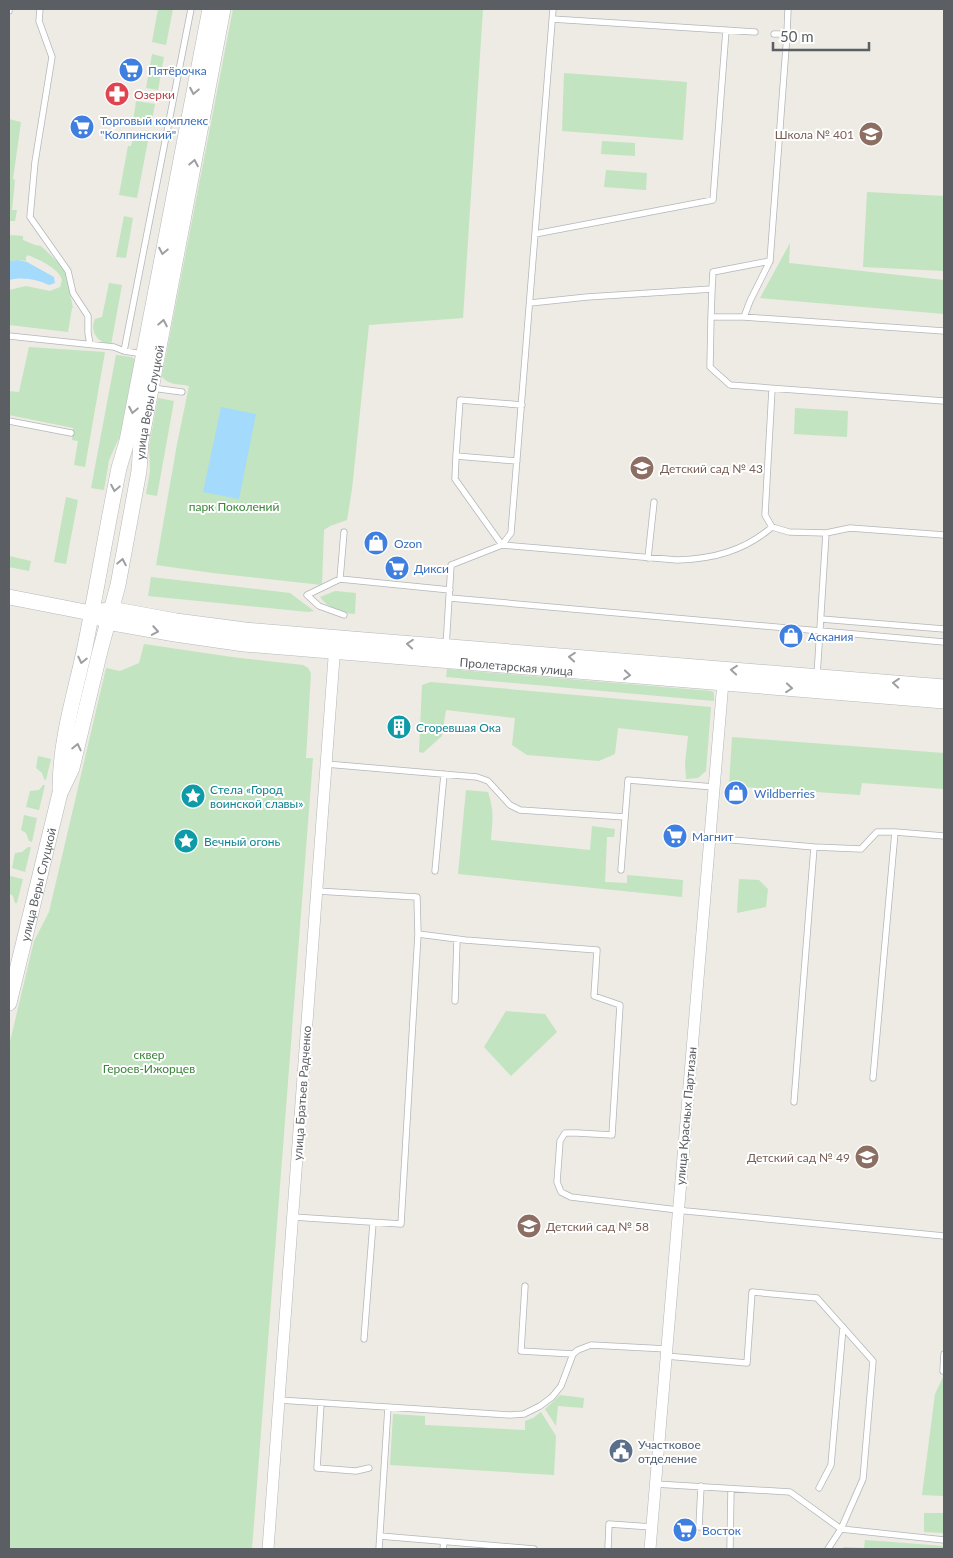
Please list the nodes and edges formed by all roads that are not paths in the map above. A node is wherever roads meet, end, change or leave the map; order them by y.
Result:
1 (40, 9) edge
2 (190, 9) edge
3 (210, 9) edge
4 (224, 9) edge
5 (553, 9) edge
6 (788, 9) edge
7 (552, 19) junction
8 (726, 30) junction
9 (755, 32) dead end
10 (774, 34) dead end
11 (788, 34) junction
12 (535, 234) junction
13 (770, 261) junction
14 (712, 289) junction
15 (530, 303) junction
16 (711, 317) junction
17 (744, 317) junction
18 (944, 331) edge
19 (9, 336) edge
20 (90, 344) junction
21 (124, 351) junction
22 (144, 354) junction
23 (151, 388) junction
24 (772, 389) junction
25 (182, 392) dead end
26 (944, 401) edge
27 (522, 405) junction
28 (9, 421) edge
29 (71, 433) dead end
30 (456, 456) junction
31 (517, 461) junction
32 (654, 502) dead end
33 (772, 527) junction
34 (344, 532) dead end
35 (826, 533) junction
36 (944, 535) edge
37 (502, 545) junction
38 (648, 558) junction
39 (340, 578) junction
40 (450, 590) junction
41 (9, 597) edge
42 (450, 598) junction
43 (92, 612) junction
44 (344, 615) dead end
45 (109, 616) junction
46 (821, 619) junction
47 (944, 629) edge
48 (820, 631) junction
49 (944, 642) edge
50 (335, 644) junction
51 (446, 647) junction
52 (817, 676) junction
53 (723, 682) junction
54 (944, 687) edge
55 (944, 701) edge
56 (326, 764) junction
57 (444, 774) junction
58 (714, 787) junction
59 (60, 793) junction
60 (625, 817) junction
61 (895, 832) junction
62 (944, 836) edge
63 (710, 838) junction
64 (814, 846) junction
65 (621, 870) dead end
66 (435, 871) dead end
67 (317, 891) junction
68 (418, 934) junction
69 (457, 939) junction
70 (455, 1001) dead end
71 (9, 1003) edge
72 (872, 1078) dead end
73 (794, 1102) dead end
74 (678, 1210) junction
75 (293, 1217) junction
76 (373, 1222) junction
77 (944, 1236) edge
78 (525, 1286) dead end
79 (843, 1327) junction
80 (364, 1339) dead end
81 (666, 1353) junction
82 (574, 1354) junction
83 (944, 1354) edge
84 (943, 1371) dead end
85 (279, 1400) junction
86 (321, 1403) junction
87 (388, 1408) junction
88 (369, 1468) dead end
89 (655, 1484) junction
90 (701, 1486) junction
91 (731, 1488) junction
92 (819, 1488) dead end
93 (652, 1527) junction
94 (699, 1527) dead end
95 (841, 1530) junction
96 (380, 1536) junction
97 (944, 1540) edge
98 (444, 1542) junction
99 (268, 1549) edge
100 (379, 1549) edge
101 (444, 1549) edge
102 (534, 1549) edge
103 (608, 1549) edge
104 (650, 1549) edge
105 (730, 1549) edge
106 (828, 1549) edge

1 - 20 lane
2 - 21 lane
3 -> 22 street, улица Веры Слуцкой
23 -> 4 street, улица Веры Слуцкой
5 - 7 lane
6 - 11 lane
7 - 8 lane
7 - 12 lane
8 - 9 lane
8 - 12 lane
10 - 11 lane
11 - 13 lane
12 - 15 lane
13 - 14 lane
13 - 17 lane
14 - 15 lane
14 - 16 lane
15 - 27 lane
16 - 17 lane
16 - 24 lane
17 - 18 lane
19 - 20 lane
20 - 21 lane
21 - 22 lane
22 -> 43 street, улица Веры Слуцкой
23 - 25 lane
45 -> 23 street, улица Веры Слуцкой
24 - 26 lane
24 - 33 lane
27 - 30 lane
27 - 31 lane
28 - 29 lane
30 - 31 lane
30 - 37 lane
31 - 37 lane
32 - 38 lane
33 - 35 lane
33 - 38 lane
34 - 39 lane
35 - 36 lane
35 - 46 lane
37 - 38 lane
37 - 40 lane
39 - 40 lane
39 - 44 lane
40 - 42 lane
41 - 43 street, Пролетарская улица
42 - 48 lane
42 - 51 lane
43 - 45 street, Пролетарская улица
43 -> 59 street, улица Веры Слуцкой
45 - 50 street, Пролетарская улица
59 -> 45 street, улица Веры Слуцкой
46 - 47 lane
46 - 48 lane
48 - 49 lane
48 - 52 lane
51 -> 50 street, Пролетарская улица
50 -> 53 street, Пролетарская улица
50 - 56 street, улица Братьев Радченко
52 -> 51 street, Пролетарская улица
54 -> 52 street, Пролетарская улица
53 -> 55 street, Пролетарская улица
53 - 58 street, улица Красных Партизан
56 - 57 lane
56 - 67 street, улица Братьев Радченко
57 - 60 lane
57 - 66 lane
58 - 60 lane
58 - 63 street, улица Красных Партизан
59 - 71 street, улица Веры Слуцкой
60 - 65 lane
61 - 62 lane
61 - 64 lane
61 - 72 lane
63 - 64 lane
63 - 74 street, улица Красных Партизан
64 - 73 lane
67 - 68 lane
67 - 75 street, улица Братьев Радченко
68 - 69 lane
68 - 76 lane
69 - 70 lane
69 - 74 lane
74 - 77 lane
74 - 81 street, улица Красных Партизан
75 - 76 lane
75 - 85 street, улица Братьев Радченко
76 - 80 lane
78 - 82 lane
79 - 81 lane
79 - 92 lane
79 - 95 lane
81 - 82 lane
81 - 89 street, улица Красных Партизан
82 - 87 lane
83 - 84 lane
85 - 86 lane
85 - 99 street, улица Братьев Радченко
86 - 87 lane
86 - 88 lane
87 - 96 lane
89 - 90 lane
89 - 93 street, улица Красных Партизан
90 - 91 lane
90 - 94 lane
91 - 95 lane
91 - 105 lane
93 - 103 lane
93 - 104 street, улица Красных Партизан
95 - 97 lane
95 - 106 lane
96 - 98 lane
96 - 100 lane
98 - 101 lane
98 - 102 lane

